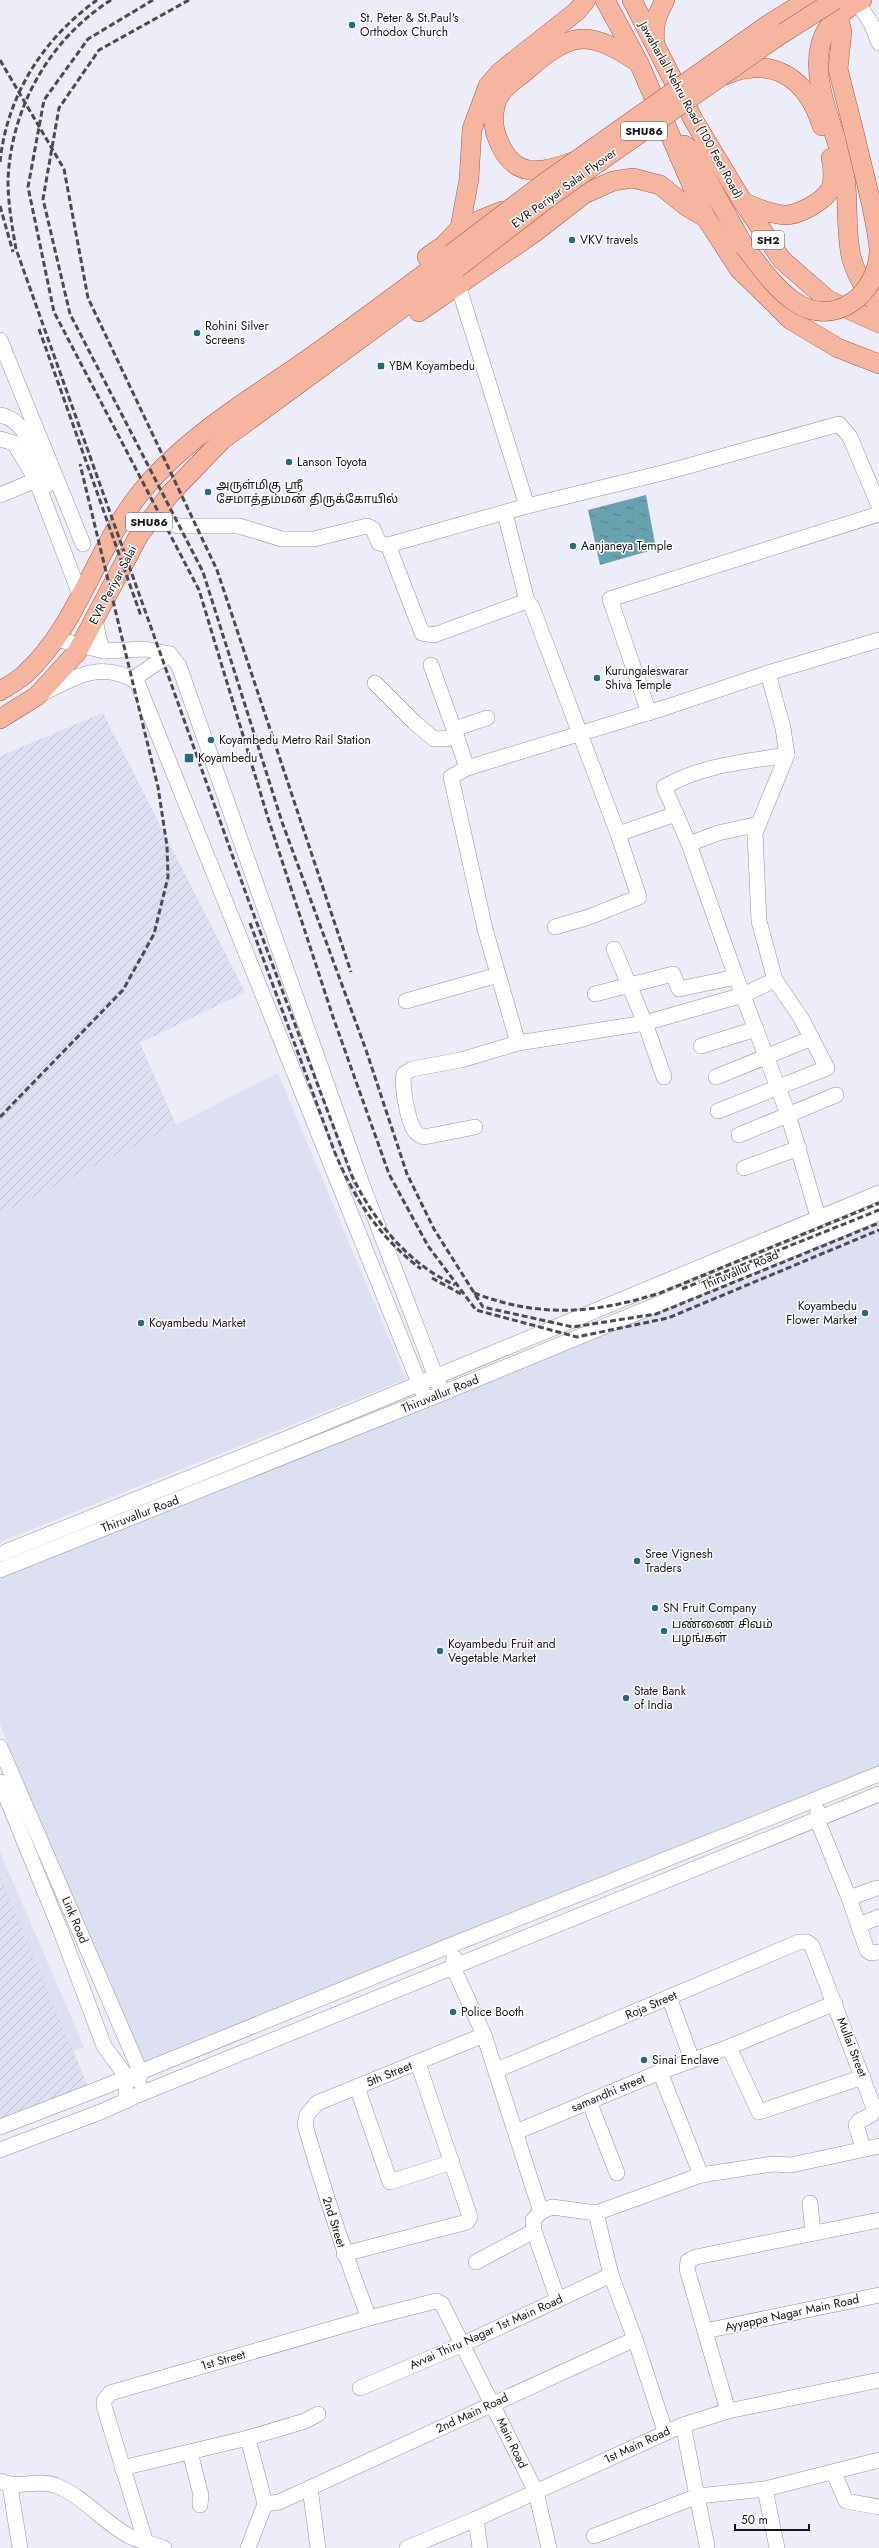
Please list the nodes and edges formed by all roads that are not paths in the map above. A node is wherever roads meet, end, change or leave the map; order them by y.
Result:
1 (586, 0) edge
2 (605, 0) edge
3 (632, 0) edge
4 (785, 0) edge
5 (808, 0) edge
6 (860, 1) edge
7 (661, 7) edge
8 (837, 8) edge
9 (769, 24) junction
10 (879, 43) edge
11 (655, 48) junction
12 (639, 63) junction
13 (720, 77) junction
14 (672, 139) junction
15 (577, 160) junction
16 (743, 202) junction
17 (706, 218) junction
18 (460, 228) junction
19 (534, 233) junction
20 (458, 285) junction
21 (879, 306) edge
22 (879, 323) edge
23 (352, 337) junction
24 (0, 340) edge
25 (335, 349) junction
26 (879, 364) edge
27 (0, 415) edge
28 (0, 438) edge
29 (36, 480) junction
30 (0, 495) edge
31 (527, 506) junction
32 (879, 506) edge
33 (505, 513) junction
34 (879, 514) edge
35 (154, 517) junction
36 (388, 545) junction
37 (81, 597) junction
38 (527, 601) junction
39 (95, 619) junction
40 (56, 639) junction
41 (879, 640) edge
42 (81, 647) junction
43 (104, 651) junction
44 (170, 654) junction
45 (431, 665) dead end
46 (768, 673) junction
47 (133, 680) junction
48 (375, 683) dead end
49 (0, 691) edge
50 (37, 696) junction
51 (649, 713) junction
52 (486, 718) dead end
53 (0, 719) edge
54 (581, 733) junction
55 (455, 734) junction
56 (787, 755) junction
57 (467, 768) junction
58 (676, 814) junction
59 (759, 824) junction
60 (618, 834) junction
61 (689, 844) junction
62 (555, 926) dead end
63 (614, 949) dead end
64 (498, 975) junction
65 (736, 977) junction
66 (775, 980) junction
67 (628, 986) junction
68 (595, 994) dead end
69 (743, 995) junction
70 (406, 1001) dead end
71 (645, 1023) junction
72 (756, 1029) junction
73 (812, 1038) junction
74 (518, 1043) junction
75 (701, 1046) dead end
76 (766, 1058) junction
77 (716, 1077) dead end
78 (664, 1078) dead end
79 (778, 1088) junction
80 (836, 1095) dead end
81 (718, 1111) dead end
82 (788, 1114) junction
83 (475, 1127) dead end
84 (739, 1135) dead end
85 (799, 1148) junction
86 (744, 1168) dead end
87 (879, 1193) edge
88 (879, 1213) edge
89 (818, 1217) junction
90 (436, 1376) junction
91 (419, 1384) junction
92 (443, 1393) junction
93 (426, 1400) junction
94 (0, 1554) edge
95 (0, 1570) edge
96 (0, 1747) edge
97 (879, 1774) edge
98 (0, 1782) edge
99 (879, 1794) edge
100 (819, 1798) junction
101 (817, 1819) junction
102 (877, 1888) dead end
103 (849, 1898) junction
104 (879, 1917) edge
105 (858, 1925) junction
106 (807, 1942) joint
107 (455, 1944) junction
108 (879, 1952) edge
109 (453, 1967) junction
110 (669, 1997) junction
111 (835, 2003) junction
112 (484, 2035) junction
113 (729, 2047) junction
114 (692, 2060) junction
115 (418, 2062) junction
116 (497, 2070) junction
117 (660, 2072) junction
118 (133, 2074) junction
119 (863, 2077) junction
120 (357, 2087) junction
121 (132, 2098) junction
122 (589, 2101) junction
123 (875, 2115) edge
124 (305, 2125) joint
125 (0, 2127) edge
126 (516, 2132) junction
127 (879, 2146) edge
128 (863, 2148) junction
129 (0, 2150) edge
130 (452, 2162) junction
131 (617, 2173) dead end
132 (701, 2175) junction
133 (810, 2203) dead end
134 (541, 2212) junction
135 (596, 2213) junction
136 (879, 2220) edge
137 (534, 2231) junction
138 (813, 2233) junction
139 (344, 2254) junction
140 (476, 2262) dead end
141 (611, 2275) junction
142 (879, 2295) edge
143 (558, 2300) junction
144 (369, 2318) junction
145 (705, 2331) junction
146 (635, 2339) junction
147 (461, 2345) junction
148 (879, 2380) edge
149 (360, 2388) dead end
150 (493, 2404) junction
151 (728, 2411) junction
152 (318, 2414) dead end
153 (682, 2425) junction
154 (665, 2431) junction
155 (248, 2438) junction
156 (190, 2452) junction
157 (879, 2460) edge
158 (122, 2468) junction
159 (834, 2473) junction
160 (5, 2483) edge
161 (310, 2488) junction
162 (765, 2489) junction
163 (536, 2492) junction
164 (698, 2496) junction
165 (266, 2504) junction
166 (200, 2505) dead end
167 (879, 2507) edge
168 (476, 2519) junction
169 (594, 2536) dead end
170 (145, 2540) junction
171 (130, 2542) edge
172 (707, 2546) dead end
173 (20, 2548) edge
174 (164, 2548) edge
175 (248, 2548) edge
176 (318, 2548) edge
177 (407, 2548) edge
178 (480, 2548) edge
179 (549, 2548) edge
180 (777, 2548) edge

1 - 18 main road
2 - 12 main road, Jawaharlal Nehru Road (100 Feet Road)
3 - 11 main road, Jawaharlal Nehru Road (100 Feet Road) / SH2
4 - 9 main road
5 - 9 main road, EVR Periyar Salai Flyover / SHU86
6 - 8 main road, EVR Periyar Salai Flyover
6 - 10 street
7 - 11 main road
8 - 13 main road, EVR Periyar Salai Flyover / SHU86, bridge
8 - 14 main road, bridge
8 - 21 main road
9 - 15 main road, EVR Periyar Salai Flyover / SHU86, bridge
11 - 16 main road, Jawaharlal Nehru Road (100 Feet Road) / SH2
12 - 14 main road, Jawaharlal Nehru Road (100 Feet Road)
12 - 15 main road, bridge
13 - 16 main road
13 - 23 main road, EVR Periyar Salai Flyover / SHU86, bridge
14 - 17 main road, Jawaharlal Nehru Road (100 Feet Road)
15 - 23 main road, EVR Periyar Salai Flyover / SHU86, bridge
16 - 22 main road, Jawaharlal Nehru Road (100 Feet Road) / SH2
17 - 19 main road
17 - 26 main road, Jawaharlal Nehru Road (100 Feet Road)
18 - 19 main road
18 - 25 main road
19 - 20 main road
20 - 25 main road
20 - 31 street
23 - 25 main road, EVR Periyar Salai Flyover / SHU86
24 - 27 street
25 - 35 main road, EVR Periyar Salai / SHU86
25 - 37 main road, EVR Periyar Salai / SHU86
28 - 29 street
29 - 30 street
29 - 37 street
31 - 32 street
31 - 33 street
33 - 36 street
33 - 38 street
34 - 51 street
35 - 36 street
35 - 39 main road, EVR Periyar Salai / SHU86
36 - 38 street
37 - 40 main road, EVR Periyar Salai / SHU86
38 - 54 street
39 - 42 main road, EVR Periyar Salai / SHU86
39 - 43 street
40 - 42 street
40 - 49 main road, EVR Periyar Salai / SHU86
41 - 46 street
42 - 43 street
42 - 50 main road, EVR Periyar Salai / SHU86
43 - 44 street
44 - 47 street
44 - 90 street
45 - 55 street
46 - 51 street
46 - 56 street
47 - 50 street
47 - 91 street
48 - 55 street
50 - 53 main road, EVR Periyar Salai / SHU86
51 - 54 street
52 - 55 street
54 - 57 street
54 - 60 street
55 - 57 street
56 - 58 street
56 - 59 street
57 - 64 street
58 - 60 street
58 - 61 street
59 - 61 street
59 - 66 street
60 - 62 street
61 - 65 street
63 - 67 street
64 - 70 street
64 - 74 street
65 - 67 street
65 - 69 street
66 - 69 street
66 - 73 street
67 - 68 street
67 - 71 street
69 - 71 street
69 - 72 street
71 - 74 street
71 - 78 street
72 - 75 street
72 - 76 street
73 - 76 street
73 - 79 street
74 - 83 street
76 - 77 street
76 - 79 street
79 - 81 street
79 - 82 street
80 - 82 street
82 - 84 street
82 - 85 street
85 - 86 street
85 - 89 street
87 - 89 street
88 - 92 street, Thiruvallur Road
89 - 90 street
90 - 91 street
90 - 92 street
91 - 93 street
91 - 94 street
92 - 93 street, Thiruvallur Road
93 - 95 street, Thiruvallur Road
96 - 118 street, Link Road
97 - 100 street
98 - 118 street
99 - 101 street
100 - 101 street
100 - 107 street
101 - 103 street
101 - 109 street
102 - 103 street
103 - 105 street
104 - 105 street
105 - 108 street
106 - 110 street, Roja Street
106 - 111 street, Mullai Street
107 - 109 street
107 - 118 street
109 - 112 street
109 - 121 street
110 - 114 street
110 - 116 street, Roja Street
111 - 113 street, samandhi street
111 - 119 street, Mullai Street
112 - 115 street, 5th Street
112 - 116 street
113 - 114 street, samandhi street
113 - 119 street
114 - 117 street, samandhi street
115 - 120 street, 5th Street
115 - 130 street
116 - 126 street
117 - 122 street, samandhi street
117 - 132 street
118 - 121 street
118 - 125 street
119 - 123 street, Mullai Street
120 - 124 street, 5th Street
120 - 130 street
121 - 129 street
122 - 126 street, samandhi street
122 - 131 street
123 - 128 street, Mullai Street
124 - 139 street, 2nd Street
126 - 134 street
127 - 128 street
128 - 132 street
130 - 139 street
132 - 135 street
133 - 138 street
134 - 135 street
134 - 137 street
135 - 141 street
136 - 138 street
137 - 140 street
137 - 143 street
138 - 145 street
139 - 144 street, 2nd Street
141 - 143 street, Avvai Thiru Nagar 1st Main Road
141 - 146 street
142 - 145 street, Ayyappa Nagar Main Road
143 - 147 street, Avvai Thiru Nagar 1st Main Road
144 - 147 street, 1st Street
144 - 158 street, 1st Street
145 - 151 street
146 - 150 street, 2nd Main Road
146 - 154 street
147 - 149 street, Avvai Thiru Nagar 1st Main Road
147 - 150 street, Main Road
148 - 151 street, 1st Main Road
150 - 161 street, 2nd Main Road
150 - 163 street, Main Road
151 - 153 street, 1st Main Road
152 - 155 street
153 - 154 street, 1st Main Road
153 - 164 street
154 - 163 street, 1st Main Road
155 - 156 street
155 - 165 street
156 - 158 street
156 - 166 street
157 - 159 street
158 - 170 street, 1st Street
159 - 162 street
159 - 167 street
160 - 171 street
160 - 173 street
161 - 165 street, 2nd Main Road
161 - 176 street
162 - 164 street
162 - 180 street
163 - 168 street, 1st Main Road
163 - 179 street, Main Road
164 - 169 street
164 - 172 street
165 - 175 street
168 - 177 street, 1st Main Road
168 - 178 street
170 - 171 street
170 - 174 street

